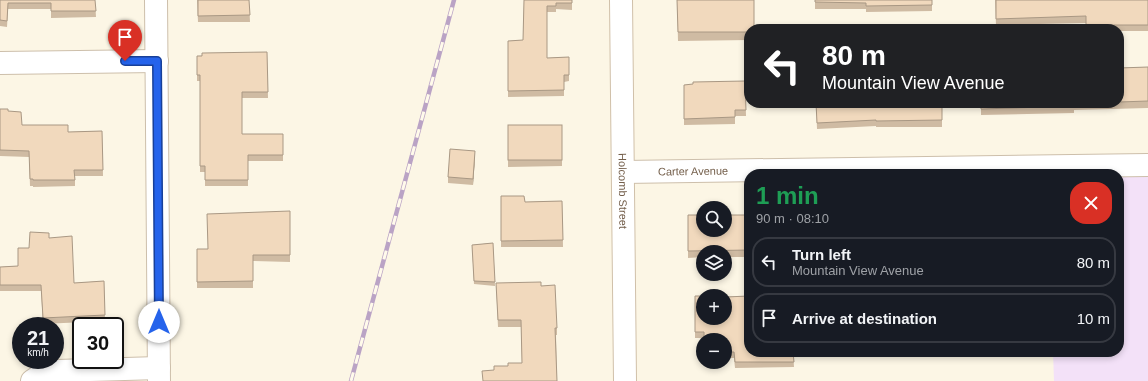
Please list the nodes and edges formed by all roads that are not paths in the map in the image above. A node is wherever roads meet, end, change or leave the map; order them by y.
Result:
1 (156, 0) edge
2 (621, 0) edge
3 (157, 61) junction
4 (0, 63) edge
5 (1148, 165) edge
6 (848, 169) edge
7 (744, 170) edge
8 (623, 172) junction
9 (159, 375) edge
10 (32, 381) edge
11 (625, 381) edge

1 - 3 street
2 - 8 street, Holcomb Street
3 - 4 street
3 - 9 street
5 - 6 street, Carter Avenue
7 - 8 street, Carter Avenue
8 - 11 street, Holcomb Street
9 - 10 street

